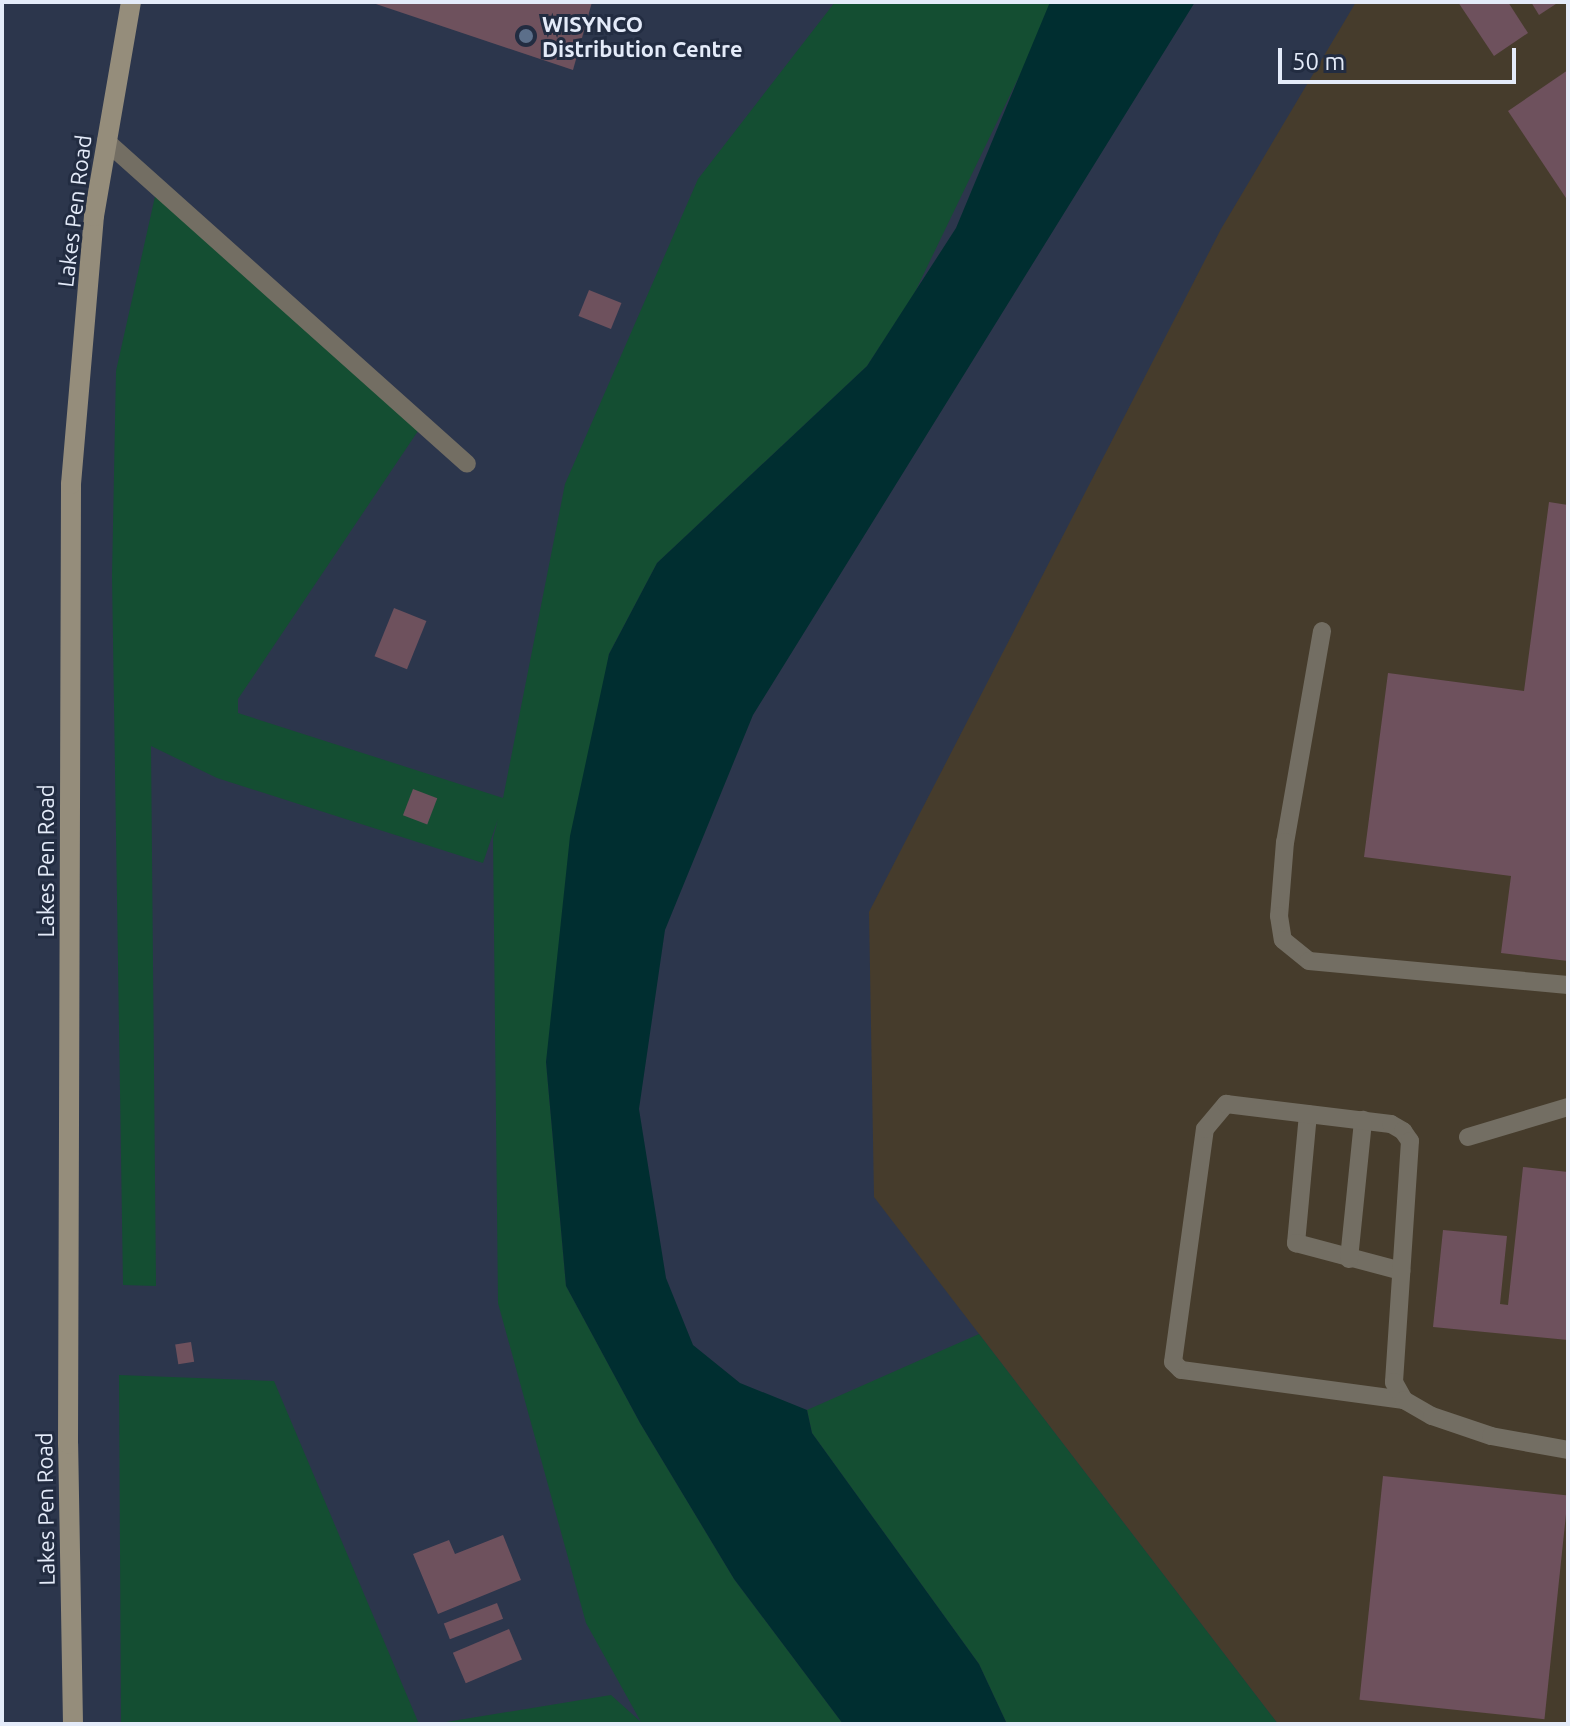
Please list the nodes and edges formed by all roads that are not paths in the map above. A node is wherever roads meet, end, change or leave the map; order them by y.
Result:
1 (131, 2) edge
2 (106, 141) junction
3 (467, 464) dead end
4 (1322, 631) dead end
5 (1568, 985) edge
6 (1568, 1107) edge
7 (1308, 1114) junction
8 (1363, 1120) junction
9 (1468, 1137) dead end
10 (1349, 1259) junction
11 (1401, 1271) junction
12 (1404, 1400) junction
13 (1568, 1450) edge
14 (73, 1724) edge

1 - 2 street, Lakes Pen Road
2 - 3 lane
2 - 14 street, Lakes Pen Road
4 - 5 lane
6 - 9 lane
7 - 8 lane
7 - 10 lane
7 - 12 lane
8 - 10 lane
8 - 11 lane
10 - 11 lane
11 - 12 lane
12 - 13 lane

